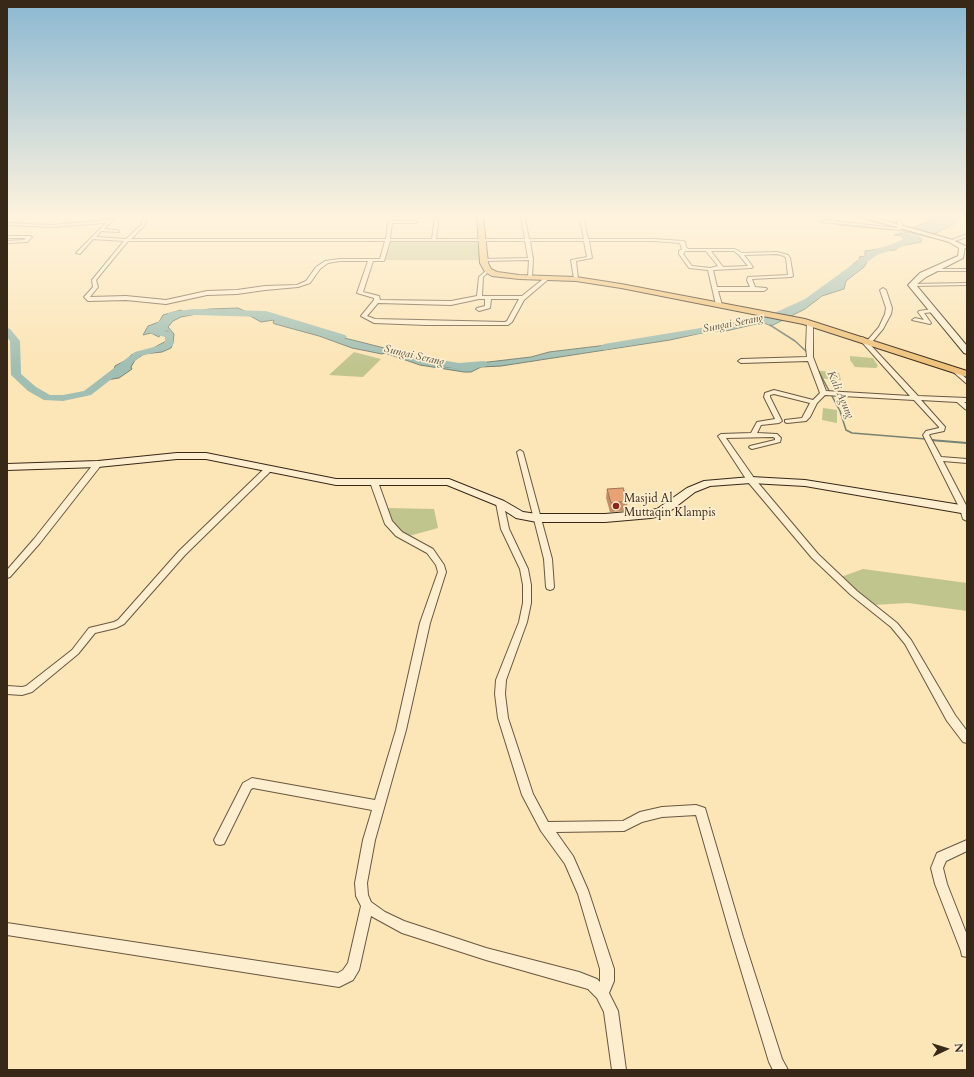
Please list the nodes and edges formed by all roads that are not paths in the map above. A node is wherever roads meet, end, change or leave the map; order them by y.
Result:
1 (104, 265) edge
2 (322, 265) edge
3 (369, 265) edge
4 (485, 265) edge
5 (531, 265) edge
6 (574, 265) edge
7 (690, 265) edge
8 (720, 265) edge
9 (751, 265) edge
10 (789, 265) edge
11 (943, 265) edge
12 (710, 269) junction
13 (488, 270) junction
14 (934, 270) junction
15 (967, 270) edge
16 (760, 273) dead end
17 (530, 277) junction
18 (549, 277) junction
19 (764, 278) junction
20 (576, 279) junction
21 (967, 284) edge
22 (912, 285) junction
23 (716, 289) junction
24 (753, 289) junction
25 (764, 289) dead end
26 (883, 290) dead end
27 (488, 297) junction
28 (479, 298) junction
29 (523, 298) junction
30 (376, 301) junction
31 (719, 305) junction
32 (479, 309) dead end
33 (933, 311) junction
34 (915, 320) dead end
35 (808, 323) junction
36 (866, 340) junction
37 (967, 351) edge
38 (810, 356) junction
39 (740, 361) dead end
40 (954, 369) junction
41 (967, 374) edge
42 (967, 382) edge
43 (824, 393) junction
44 (916, 399) junction
45 (964, 401) edge
46 (814, 402) junction
47 (967, 408) edge
48 (787, 421) dead end
49 (753, 435) junction
50 (752, 448) dead end
51 (520, 452) dead end
52 (939, 459) junction
53 (967, 461) edge
54 (98, 464) junction
55 (7, 467) edge
56 (269, 469) junction
57 (751, 480) junction
58 (374, 482) junction
59 (500, 503) junction
60 (966, 513) edge
61 (537, 518) junction
62 (7, 575) edge
63 (550, 587) dead end
64 (7, 690) edge
65 (967, 739) edge
66 (379, 806) junction
67 (545, 827) junction
68 (220, 840) dead end
69 (967, 845) edge
70 (367, 906) junction
71 (7, 929) edge
72 (967, 951) edge
73 (602, 993) junction
74 (619, 1070) edge
75 (781, 1070) edge

1 - 2 street
3 - 30 street
4 - 13 main road
5 - 17 street
6 - 20 street
7 - 12 street
8 - 12 street
9 - 12 street
10 - 19 street
11 - 14 street
12 - 23 street
13 - 17 main road
13 - 28 street
14 - 15 street
14 - 22 street
16 - 19 street
17 - 18 main road
18 - 20 main road
18 - 29 street
19 - 24 street
20 - 31 main road
21 - 22 street
22 - 33 street
23 - 24 street
23 - 31 street
24 - 25 street
26 - 36 street
27 - 28 street
27 - 29 street
27 - 32 street
28 - 30 street
29 - 30 street
31 - 35 main road
33 - 34 street
33 - 37 street
35 - 36 main road
35 - 38 street
36 - 40 main road
36 - 44 street
38 - 39 street
38 - 43 street
40 - 41 main road
40 - 42 street
43 - 44 street
43 - 46 street
44 - 45 street
44 - 52 street
45 - 47 street
46 - 48 street
46 - 49 street
49 - 50 street
49 - 57 street
51 - 61 street
52 - 53 street
52 - 60 street
54 - 55 street
54 - 56 street
54 - 62 street
56 - 58 street
56 - 64 street
57 - 60 street
57 - 61 street
57 - 65 street
58 - 59 street
58 - 66 street
59 - 61 street
59 - 67 street
61 - 63 street
66 - 68 street
66 - 70 street
67 - 73 street
67 - 75 street
69 - 72 street
70 - 71 street
70 - 73 street
73 - 74 street

